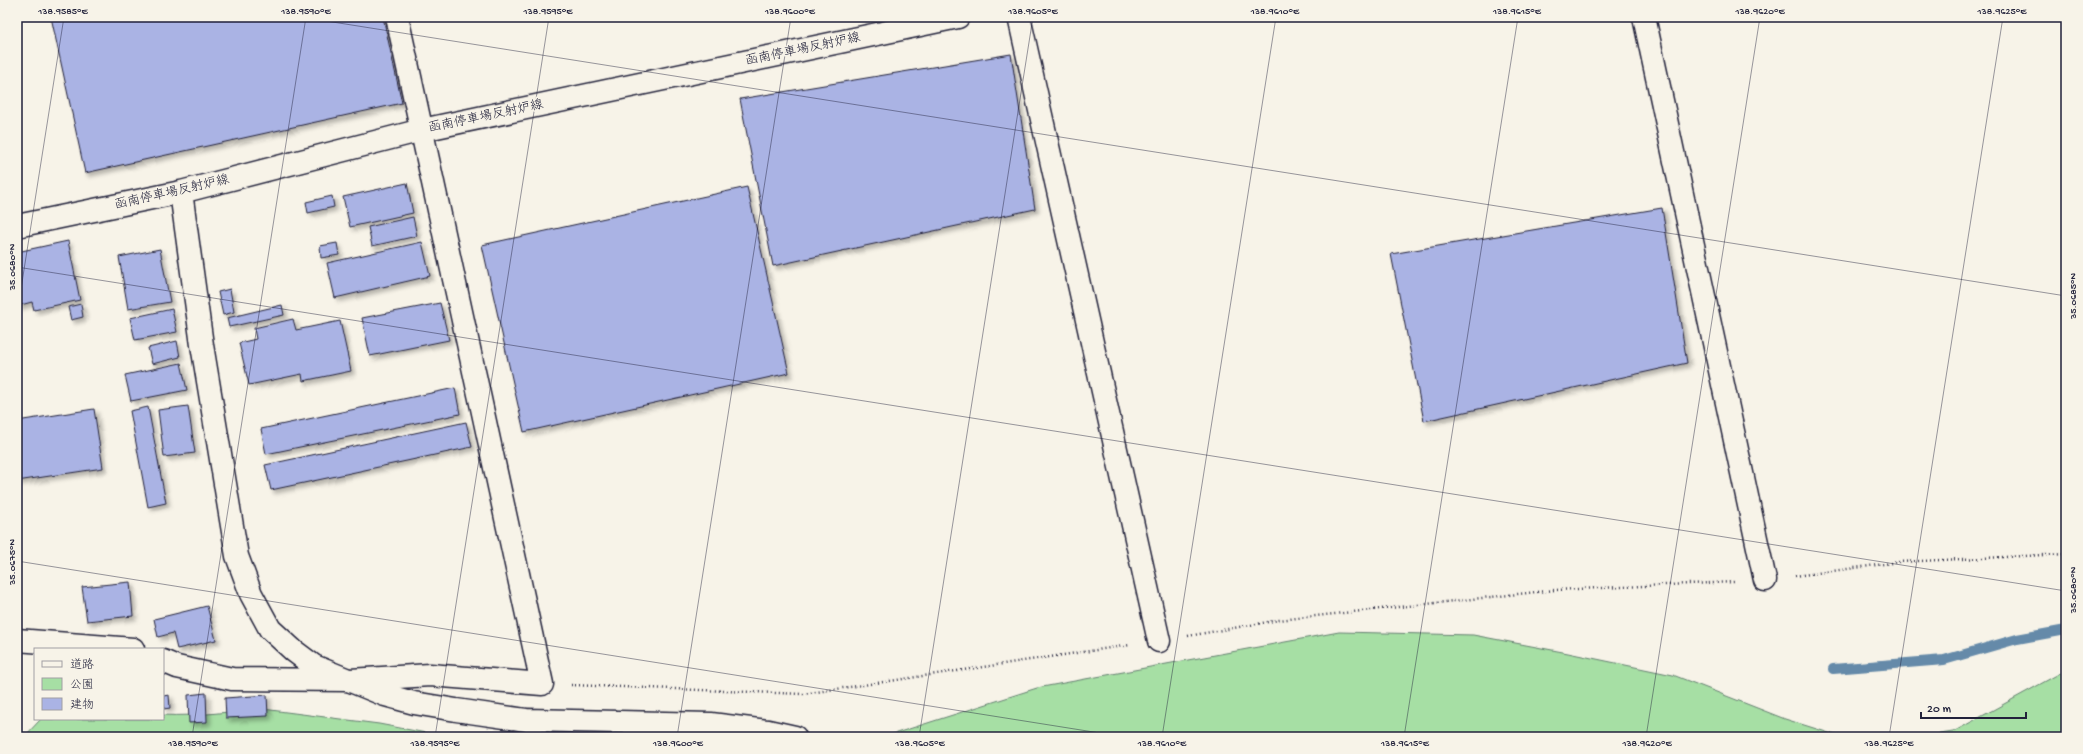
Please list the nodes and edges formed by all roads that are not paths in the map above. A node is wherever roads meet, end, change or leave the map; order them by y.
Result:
1 (397, 17) edge
2 (958, 17) edge
3 (1019, 17) edge
4 (1644, 17) edge
5 (422, 130) junction
6 (181, 192) junction
7 (17, 226) edge
8 (1765, 580) road end
9 (17, 640) edge
10 (1159, 641) road end
11 (120, 648) edge
12 (164, 661) edge
13 (350, 680) junction
14 (795, 737) edge

1 - 5 street
2 - 5 street, 函南停車場反射炉線
3 - 10 street
4 - 8 street
5 - 6 street, 函南停車場反射炉線
5 - 13 street
6 - 7 street, 函南停車場反射炉線
6 - 13 street
9 - 11 street
12 - 13 street
13 - 14 street

